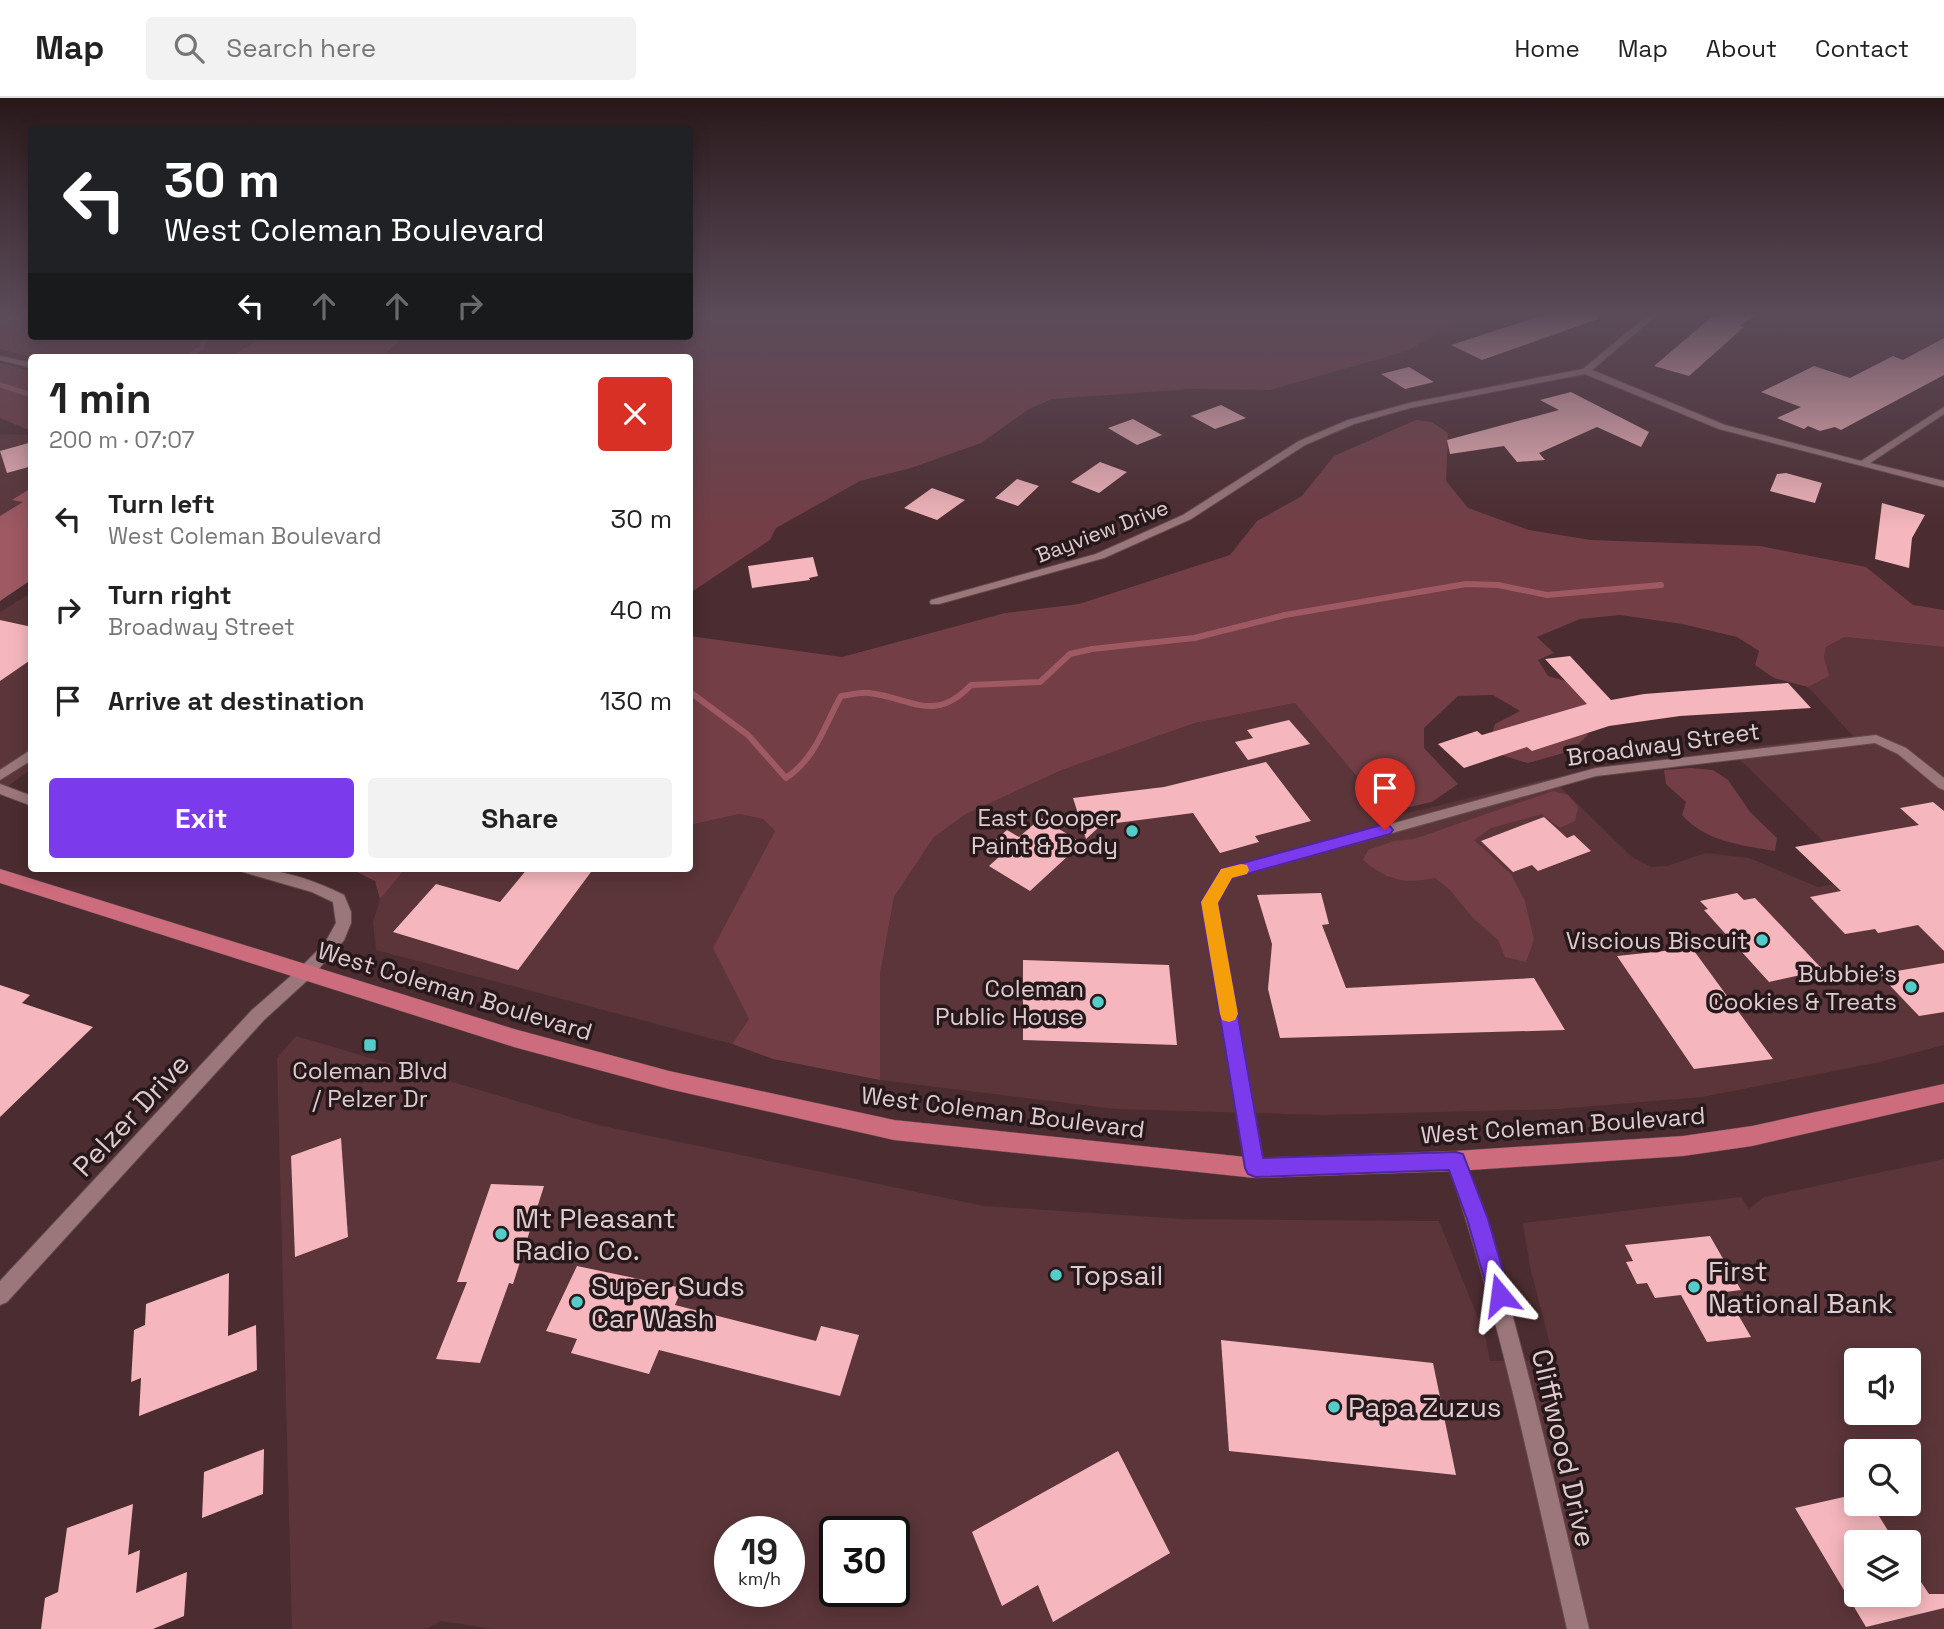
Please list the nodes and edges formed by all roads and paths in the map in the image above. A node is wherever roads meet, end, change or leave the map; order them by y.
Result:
1 (1505, 386) edge
2 (1625, 386) edge
3 (1944, 410) edge
4 (1944, 420) edge
5 (1924, 422) junction
6 (1862, 464) junction
7 (1944, 484) edge
8 (935, 602) dead end
9 (28, 756) edge
10 (0, 776) edge
11 (1944, 785) edge
12 (0, 789) edge
13 (28, 800) edge
14 (262, 872) edge
15 (0, 876) edge
16 (304, 973) junction
17 (1944, 1093) edge
18 (1456, 1161) junction
19 (1255, 1168) junction
20 (0, 1295) edge
21 (1578, 1629) edge

1 - 8 street, Bayview Drive
2 - 6 street
3 - 5 street
4 - 5 street
5 - 6 street
6 - 7 street
9 - 10 street
11 - 19 street, Broadway Street
12 - 13 street
14 - 16 street, Pelzer Drive
15 - 16 main road, West Coleman Boulevard
16 - 19 main road, West Coleman Boulevard
16 - 20 street, Pelzer Drive
17 - 18 main road, West Coleman Boulevard
18 - 19 main road, West Coleman Boulevard
18 - 21 street, Cliffwood Drive

